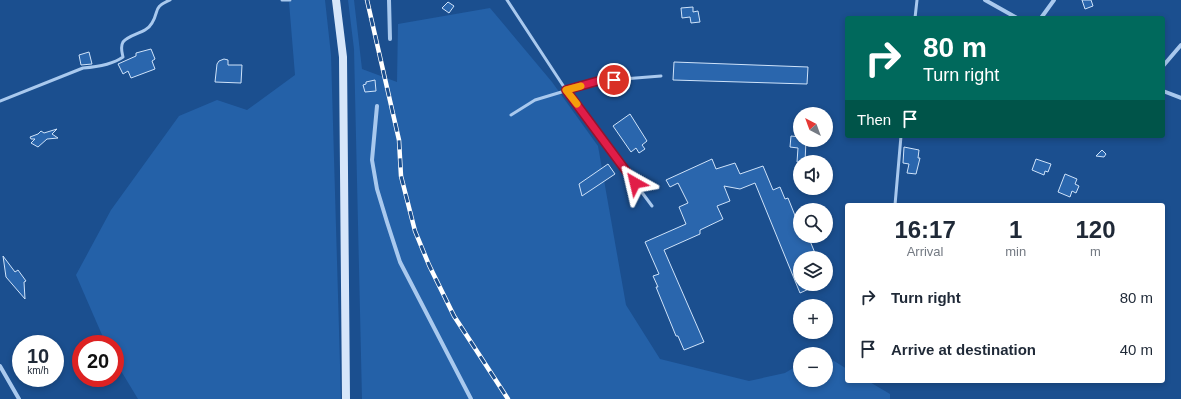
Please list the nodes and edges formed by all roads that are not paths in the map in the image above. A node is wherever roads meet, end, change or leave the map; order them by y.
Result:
1 (170, 0) edge
2 (282, 0) edge
3 (290, 0) edge
4 (336, 0) edge
5 (388, 0) edge
6 (507, 0) edge
7 (917, 0) edge
8 (985, 0) edge
9 (1054, 0) edge
10 (915, 16) edge
11 (1013, 16) edge
12 (1042, 16) edge
13 (390, 39) dead end
14 (1181, 45) edge
15 (1165, 64) edge
16 (661, 76) dead end
17 (566, 90) junction
18 (1165, 92) edge
19 (1181, 98) edge
20 (0, 101) edge
21 (377, 106) dead end
22 (512, 116) dead end
23 (901, 138) edge
24 (895, 203) edge
25 (652, 206) dead end
26 (0, 366) edge
27 (19, 399) edge
28 (346, 399) edge
29 (471, 399) edge

1 - 20 lane
2 - 3 lane
4 - 28 main road
5 - 13 street
6 - 17 lane
7 - 10 lane
8 - 11 street
9 - 12 street
14 - 15 street
16 - 17 lane
17 - 22 lane
17 - 25 lane
18 - 19 street
21 - 29 street
23 - 24 lane
26 - 27 street

